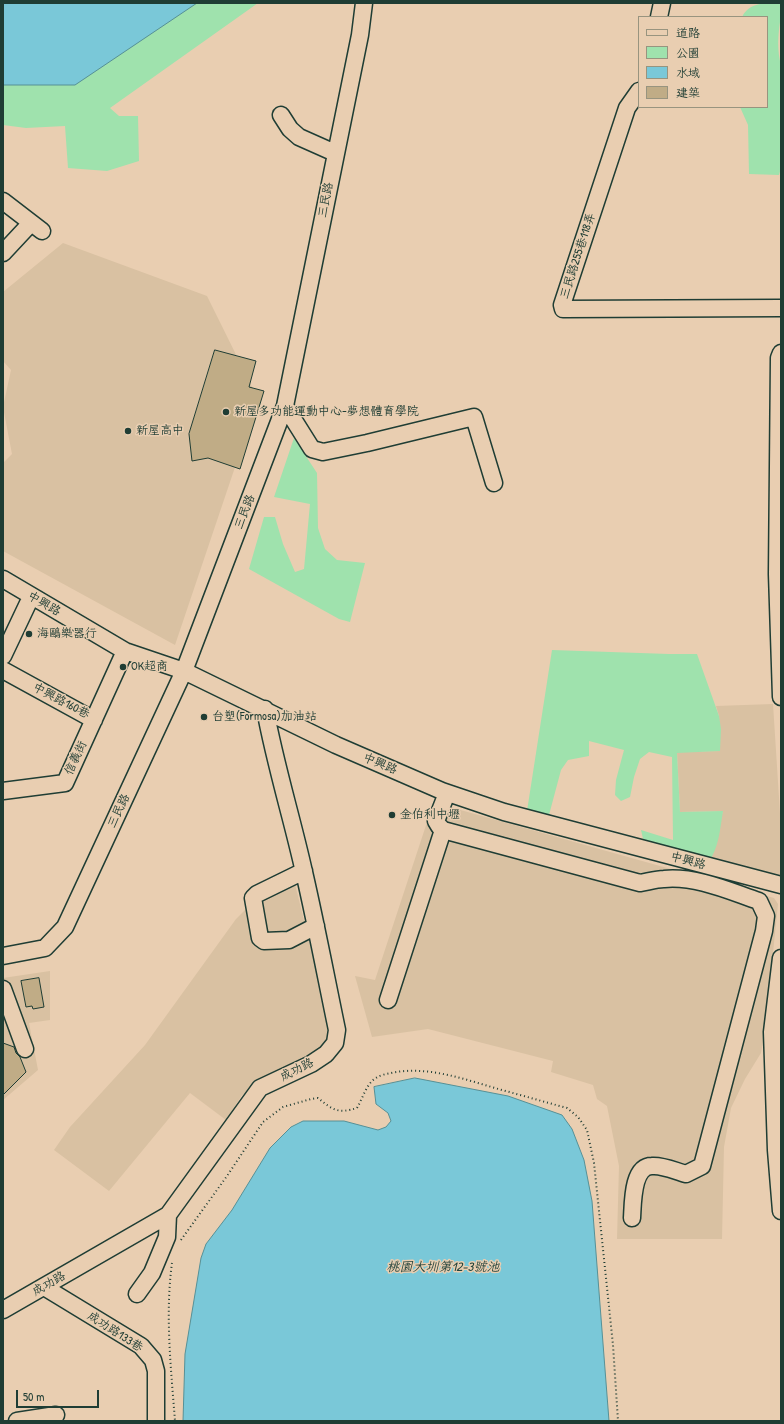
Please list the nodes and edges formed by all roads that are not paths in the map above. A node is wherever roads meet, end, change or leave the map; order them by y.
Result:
1 (364, 3) edge
2 (662, 3) edge
3 (658, 16) edge
4 (638, 92) edge
5 (281, 115) dead end
6 (335, 153) junction
7 (3, 201) edge
8 (3, 253) edge
9 (781, 308) edge
10 (781, 353) edge
11 (285, 406) junction
12 (494, 483) dead end
13 (3, 579) edge
14 (31, 597) junction
15 (125, 651) junction
16 (3, 653) edge
17 (3, 670) edge
18 (184, 671) junction
19 (781, 697) edge
20 (265, 709) junction
21 (94, 720) junction
22 (3, 791) edge
23 (447, 793) junction
24 (443, 830) junction
25 (304, 871) junction
26 (781, 885) edge
27 (316, 926) junction
28 (3, 956) edge
29 (781, 958) edge
30 (3, 989) edge
31 (388, 1000) dead end
32 (776, 1036) edge
33 (25, 1049) dead end
34 (781, 1212) edge
35 (168, 1215) junction
36 (632, 1218) dead end
37 (44, 1286) junction
38 (137, 1294) dead end
39 (3, 1310) edge
40 (56, 1415) dead end
41 (17, 1421) edge
42 (156, 1421) edge

1 - 6 street, 三民路
2 - 3 street
4 - 9 street, 三民路255巷118弄
5 - 6 street
6 - 11 street, 三民路
7 - 8 street
10 - 19 street
11 - 12 street
11 - 18 street, 三民路
13 - 14 street, 中興路
14 - 15 street, 中興路
14 - 16 street
15 - 18 street, 中興路
15 - 21 street, 中興路160巷
17 - 21 street, 中興路160巷
18 - 20 street, 中興路
18 - 28 street, 三民路
20 - 23 street, 中興路
20 - 25 street, 成功路
21 - 22 street, 信義街
23 - 24 street
23 - 26 street, 中興路
24 - 31 street
24 - 36 street
25 - 27 street, 成功路
25 - 27 street
27 - 35 street, 成功路
29 - 32 street
30 - 33 street
32 - 34 street
35 - 37 street, 成功路
35 - 38 street
37 - 39 street, 成功路
37 - 42 street, 成功路133巷
40 - 41 street

